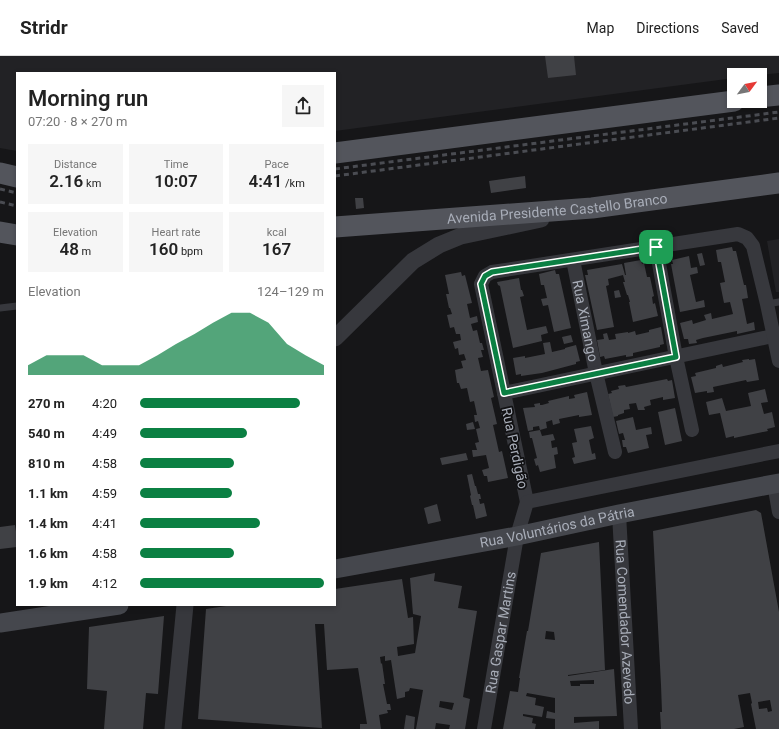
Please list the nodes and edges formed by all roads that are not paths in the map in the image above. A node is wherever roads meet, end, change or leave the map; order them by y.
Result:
1 (779, 95) edge
2 (767, 96) edge
3 (727, 102) edge
4 (336, 153) edge
5 (0, 173) edge
6 (16, 177) edge
7 (779, 184) edge
8 (592, 208) junction
9 (336, 227) edge
10 (0, 232) edge
11 (16, 235) edge
12 (656, 247) junction
13 (573, 260) junction
14 (773, 303) edge
15 (16, 306) edge
16 (0, 308) edge
17 (773, 336) junction
18 (336, 337) edge
19 (676, 357) junction
20 (779, 361) edge
21 (596, 373) junction
22 (504, 393) junction
23 (692, 430) dead end
24 (779, 450) edge
25 (615, 452) dead end
26 (776, 483) edge
27 (526, 502) junction
28 (779, 512) edge
29 (619, 514) junction
30 (517, 536) junction
31 (336, 569) edge
32 (112, 606) edge
33 (185, 606) edge
34 (0, 623) edge
35 (173, 729) edge
36 (484, 729) edge
37 (631, 729) edge

1 - 2 main road
3 - 4 main road
5 - 6 main road
7 - 8 main road, Avenida Presidente Castello Branco
8 - 9 main road, Avenida Presidente Castello Branco
8 - 18 street
10 - 11 main road
12 - 13 street
12 - 14 street
12 - 19 street
13 - 21 street, Rua Ximango
13 - 22 street, Rua Perdigão
14 - 17 street
15 - 16 lane
17 - 19 street
17 - 20 street
19 - 21 street
19 - 23 street
21 - 22 street
21 - 25 street, Rua Ximango
22 - 27 street, Rua Perdigão
24 - 27 street
26 - 28 street
26 - 29 main road, Rua Voluntários da Pátria
27 - 30 street, Rua Gaspar Martins
29 - 30 main road, Rua Voluntários da Pátria
29 - 37 street, Rua Comendador Azevedo
30 - 31 main road, Rua Voluntários da Pátria
30 - 36 street, Rua Gaspar Martins
32 - 34 main road
33 - 35 street

